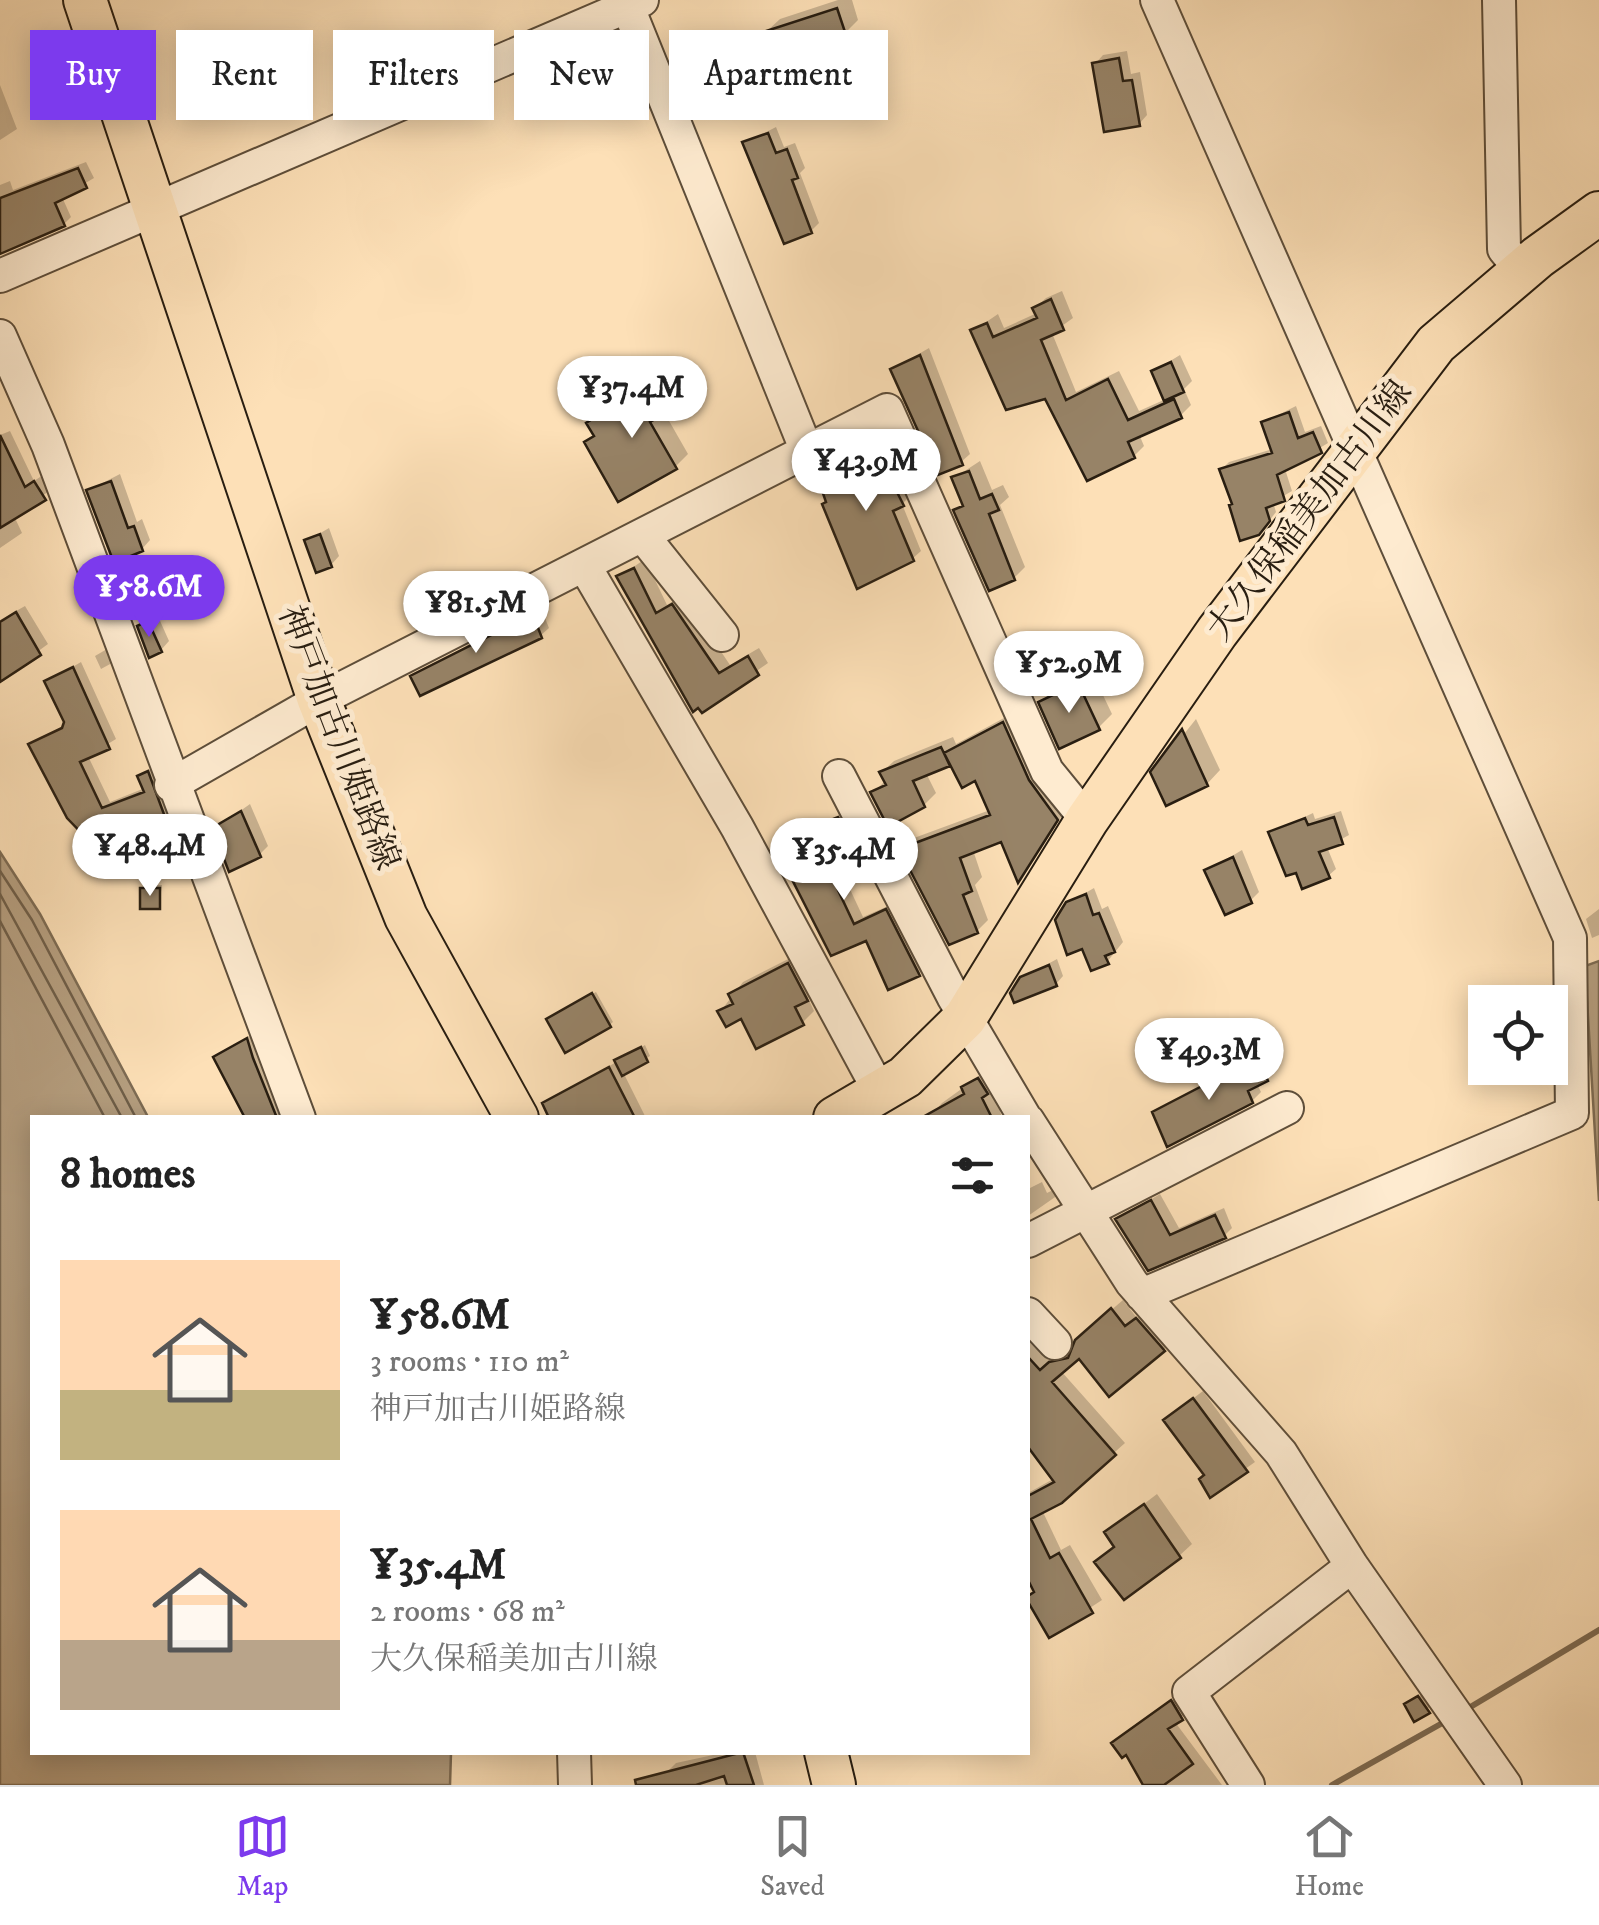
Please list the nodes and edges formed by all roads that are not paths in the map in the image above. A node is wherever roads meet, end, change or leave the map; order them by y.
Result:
1 (85, 0) edge
2 (1157, 0) edge
3 (1498, 0) edge
4 (632, 2) edge
5 (152, 209) junction
6 (1599, 213) edge
7 (1522, 270) junction
8 (0, 276) edge
9 (0, 336) edge
10 (1356, 447) junction
11 (806, 449) junction
12 (644, 536) junction
13 (584, 565) junction
14 (722, 635) dead end
15 (319, 700) junction
16 (839, 776) dead end
17 (171, 786) junction
18 (1087, 820) junction
19 (965, 1018) junction
20 (881, 1094) junction
21 (1288, 1108) dead end
22 (298, 1115) edge
23 (516, 1115) edge
24 (841, 1115) edge
25 (1024, 1115) edge
26 (1030, 1126) edge
27 (1082, 1210) junction
28 (1030, 1239) edge
29 (1142, 1296) junction
30 (1030, 1316) edge
31 (1055, 1344) dead end
32 (1352, 1566) junction
33 (574, 1755) edge
34 (827, 1755) edge
35 (575, 1785) edge
36 (834, 1785) edge
37 (1248, 1785) edge
38 (1505, 1785) edge

1 - 5 main road, 神戸加古川姫路線
2 - 10 street
3 - 7 street
4 - 5 street
4 - 11 street
5 - 8 street
5 - 15 main road, 神戸加古川姫路線
6 - 7 main road, 大久保稲美加古川線
7 - 10 main road, 大久保稲美加古川線
9 - 17 street
10 - 18 main road, 大久保稲美加古川線
10 - 29 street
11 - 12 street
11 - 18 street
12 - 13 street
12 - 14 street
13 - 15 street
13 - 20 street
15 - 17 street
15 - 23 main road, 神戸加古川姫路線
16 - 19 street
17 - 22 street
18 - 19 main road, 大久保稲美加古川線
19 - 20 main road, 大久保稲美加古川線
19 - 25 street
20 - 24 main road, 大久保稲美加古川線
21 - 27 street
26 - 27 street
27 - 28 street
27 - 29 street
29 - 32 street
30 - 31 street
32 - 37 street
32 - 38 street
33 - 35 street
34 - 36 main road

